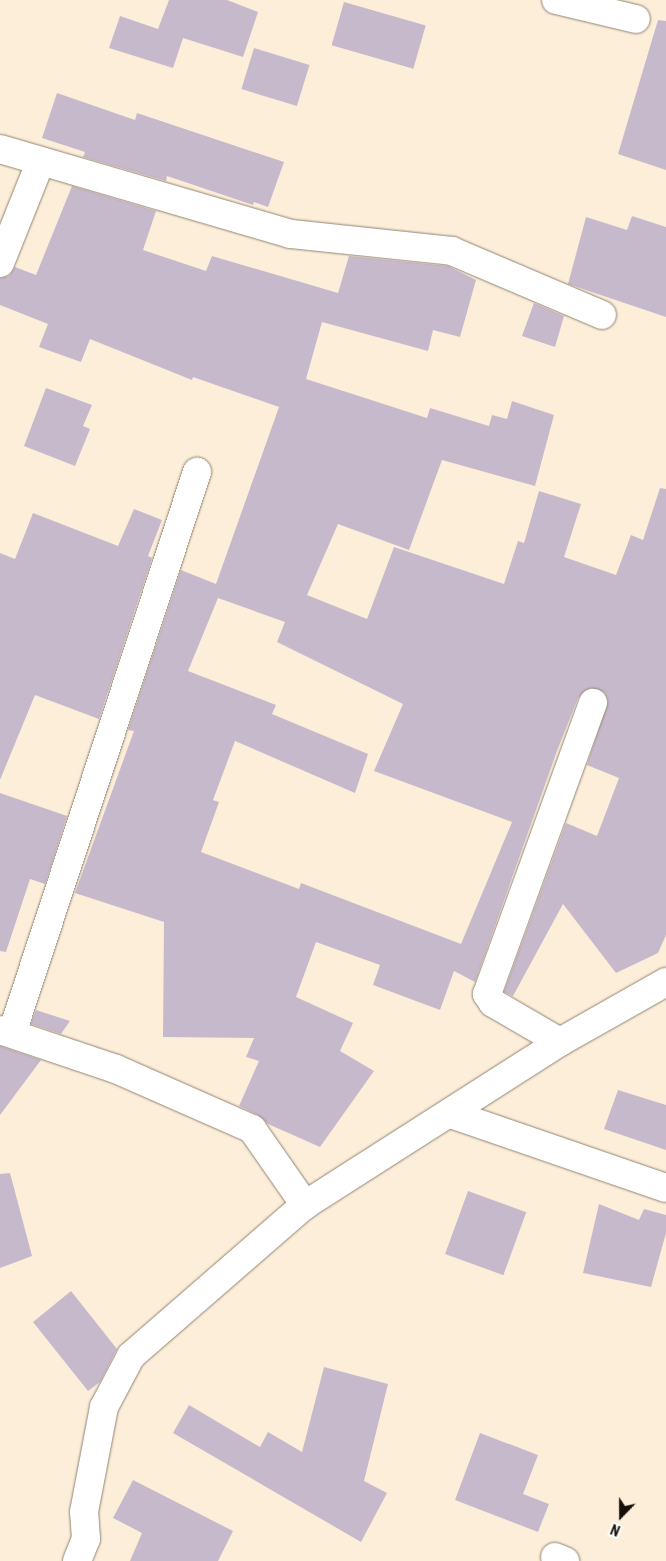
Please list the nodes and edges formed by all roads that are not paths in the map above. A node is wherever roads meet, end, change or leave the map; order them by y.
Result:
1 (556, 0) edge
2 (636, 19) dead end
3 (0, 149) edge
4 (40, 163) junction
5 (0, 263) edge
6 (602, 315) dead end
7 (197, 472) dead end
8 (593, 703) dead end
9 (666, 982) edge
10 (6, 1031) edge
11 (560, 1042) junction
12 (451, 1114) junction
13 (666, 1188) edge
14 (305, 1206) junction
15 (77, 1561) edge

1 - 2 street
3 - 4 street
4 - 5 street
4 - 6 street
7 - 10 street
8 - 11 street
9 - 11 street
10 - 14 street
11 - 12 street
12 - 13 street
12 - 14 street
14 - 15 street

